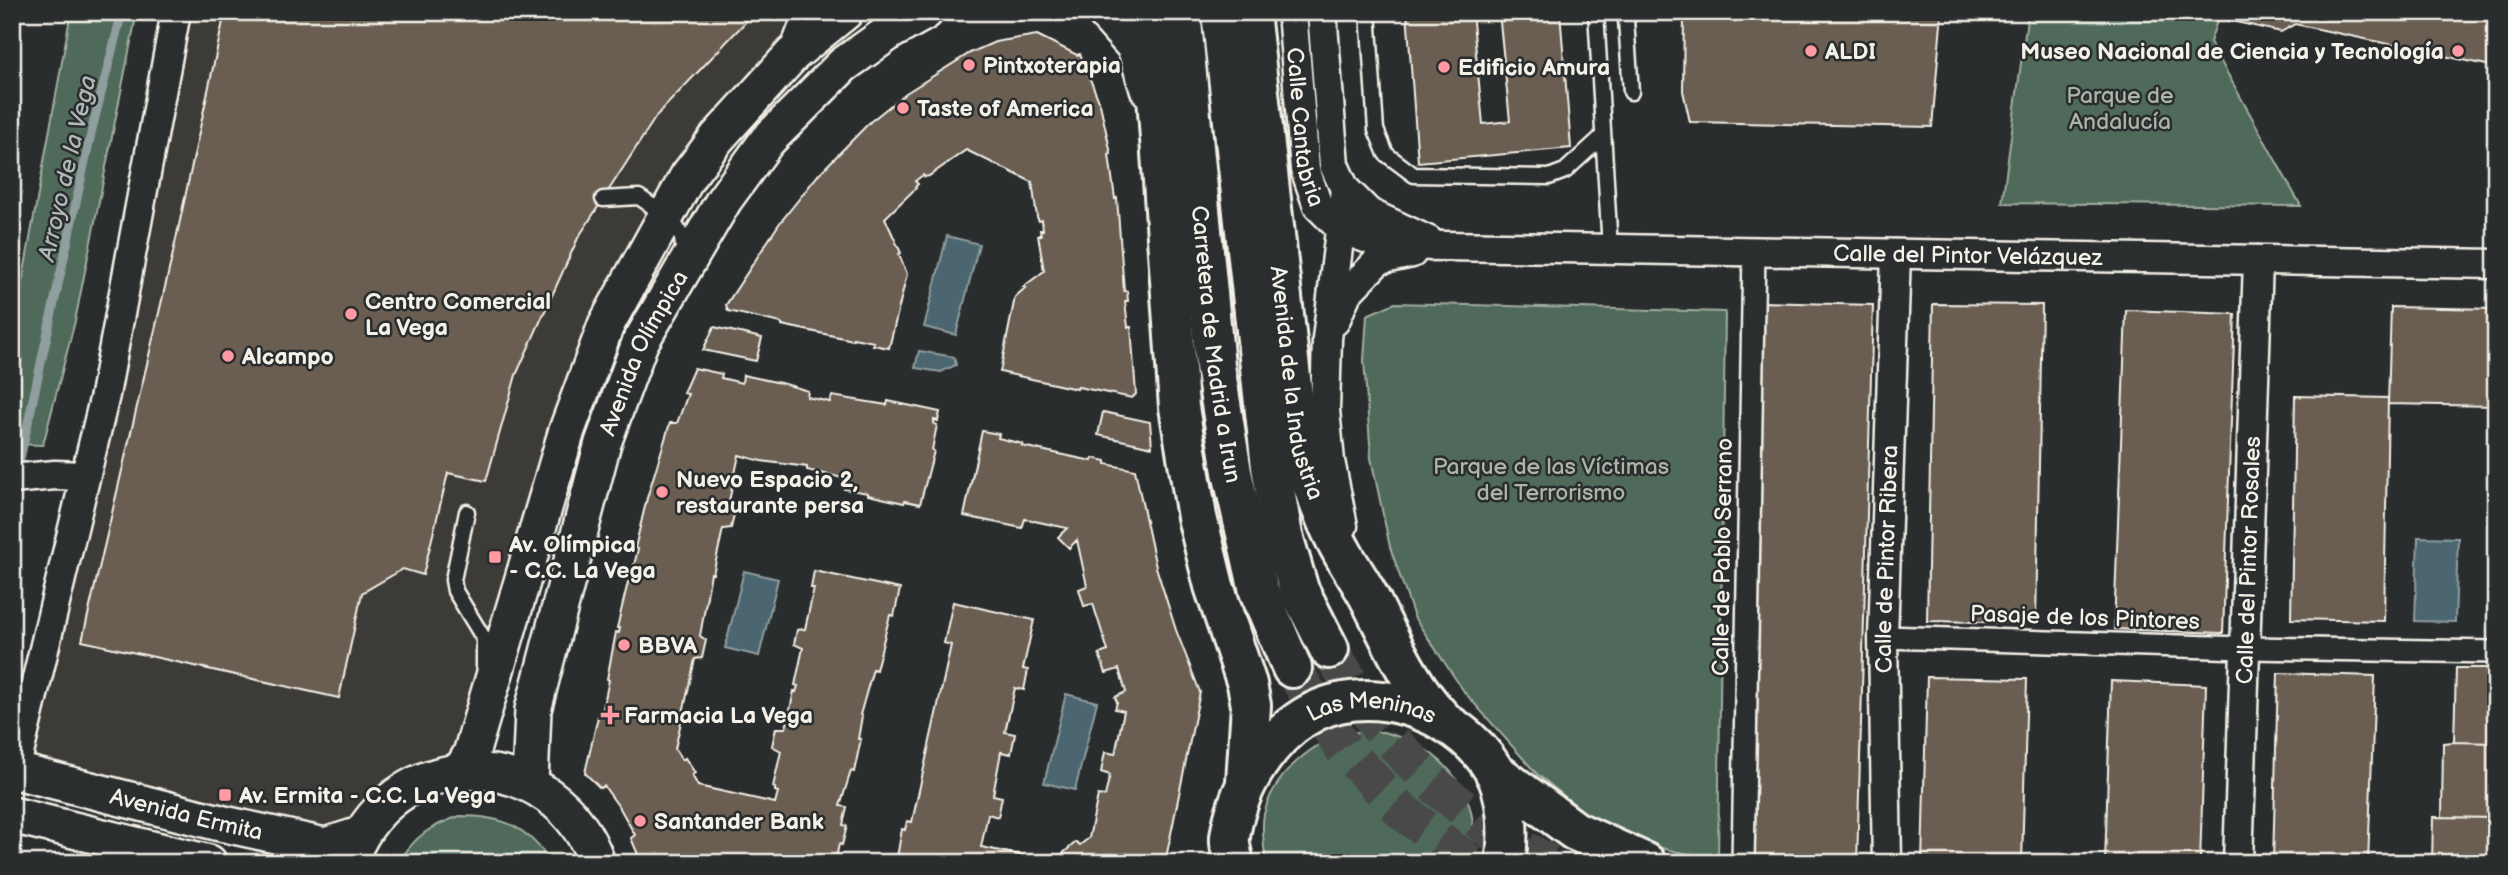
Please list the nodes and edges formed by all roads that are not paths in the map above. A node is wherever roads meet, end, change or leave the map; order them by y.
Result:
1 (176, 12) edge
2 (809, 12) edge
3 (845, 12) edge
4 (1104, 12) edge
5 (1151, 12) edge
6 (1181, 12) edge
7 (1222, 12) edge
8 (1250, 12) edge
9 (1292, 12) edge
10 (1322, 12) edge
11 (1368, 12) edge
12 (1596, 12) edge
13 (1631, 12) edge
14 (923, 13) edge
15 (793, 54) junction
16 (1631, 92) dead end
17 (1604, 136) junction
18 (1159, 146) junction
19 (1345, 189) junction
20 (603, 199) dead end
21 (665, 215) junction
22 (1341, 229) junction
23 (1441, 246) junction
24 (1610, 249) junction
25 (1754, 251) junction
26 (1896, 254) junction
27 (2258, 260) junction
28 (2496, 264) edge
29 (683, 267) junction
30 (1327, 339) junction
31 (85, 476) junction
32 (12, 479) edge
33 (467, 512) dead end
34 (1358, 575) junction
35 (1883, 637) junction
36 (2245, 648) junction
37 (1329, 649) tunnel mouth
38 (2496, 652) edge
39 (1292, 668) tunnel mouth
40 (1444, 721) junction
41 (466, 762) junction
42 (14, 770) edge
43 (1495, 772) junction
44 (1246, 782) junction
45 (530, 783) junction
46 (12, 815) edge
47 (355, 849) edge
48 (1229, 855) edge
49 (598, 862) edge
50 (209, 863) edge
51 (1505, 863) edge
52 (1646, 863) edge
53 (1742, 863) edge
54 (1887, 863) edge
55 (2238, 863) edge

1 - 31 street
2 - 15 street
3 - 15 street, Avenida Olímpica
4 - 18 street
5 - 18 main road
6 - 39 main road, Carretera de Madrid a Irun
7 - 37 main road, Carretera de Madrid a Irun
8 - 34 main road, Avenida de la Industria
9 - 22 street, Calle Cantabria
10 - 19 street, Calle Cantabria
11 - 17 lane
12 - 17 lane
13 - 16 lane
14 - 29 street, Avenida Olímpica
15 - 21 street, Avenida Olímpica
17 - 24 lane
18 - 44 main road
19 - 22 street, Calle Cantabria
19 - 23 street
20 - 21 lane
21 - 29 lane
21 - 41 street, Avenida Olímpica
22 - 23 street, Calle Cantabria
22 - 30 street, Calle Cantabria
23 - 24 street, Calle del Pintor Velázquez
23 - 30 street
24 - 25 street, Calle del Pintor Velázquez
25 - 26 street, Calle del Pintor Velázquez
25 - 53 street, Calle de Pablo Serrano
26 - 27 street, Calle del Pintor Velázquez
26 - 35 street, Calle de Pintor Ribera
27 - 28 street, Calle del Pintor Velázquez
27 - 36 street, Calle del Pintor Rosales
29 - 45 street, Avenida Olímpica
30 - 34 street, Calle Cantabria
31 - 32 street
31 - 42 street
33 - 41 lane
34 - 40 main road, Avenida de la Industria
35 - 36 street, Pasaje de los Pintores
35 - 54 street, Calle de Pintor Ribera
36 - 38 street, Pasaje de los Pintores
36 - 55 street, Calle del Pintor Rosales
40 - 43 main road, Las Meninas
40 - 44 main road, Las Meninas
41 - 45 street
41 - 47 street
42 - 47 street, Avenida Ermita
43 - 51 main road, Las Meninas
43 - 52 main road
44 - 48 main road, Las Meninas
45 - 49 street
46 - 50 street, Avenida Ermita

